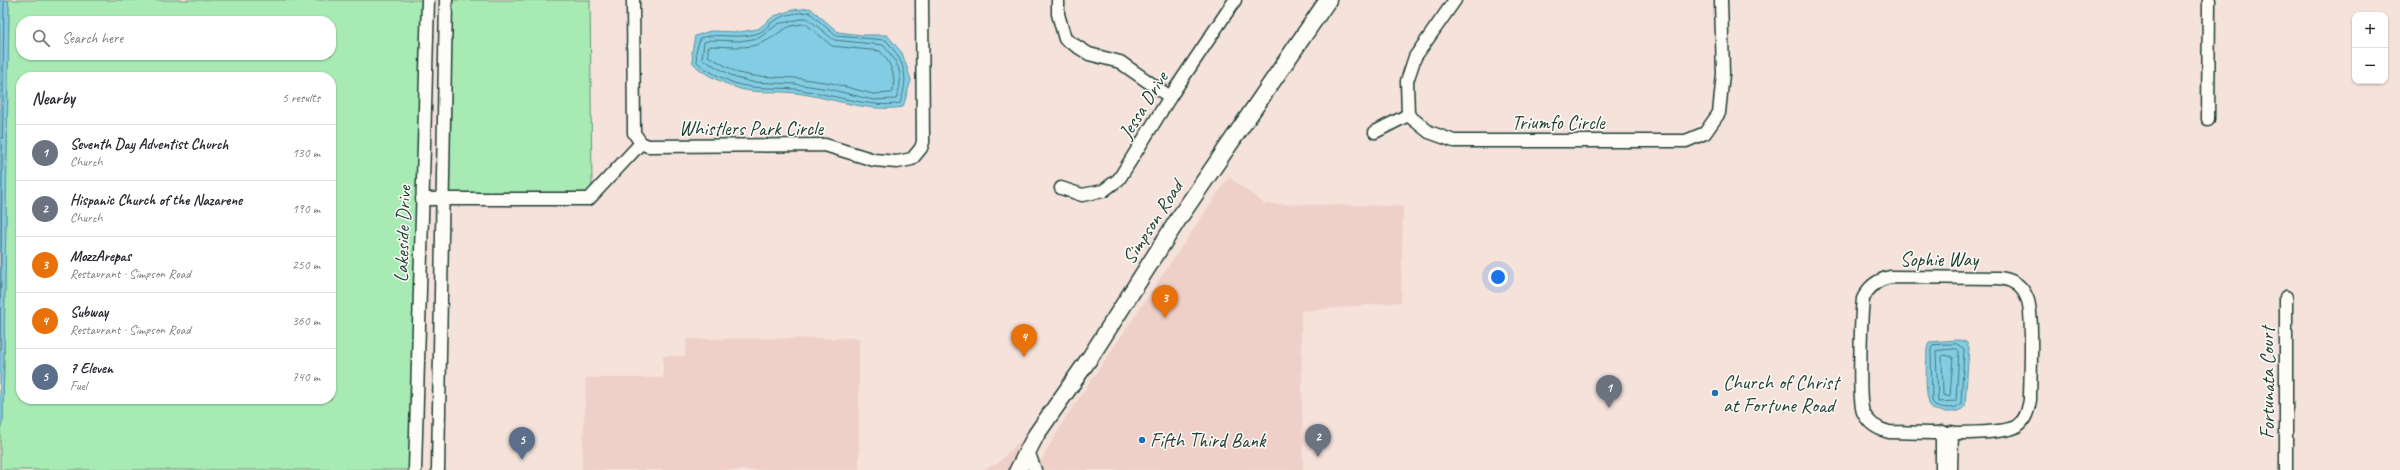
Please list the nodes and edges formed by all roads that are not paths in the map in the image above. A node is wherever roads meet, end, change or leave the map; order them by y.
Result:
1 (428, 0) edge
2 (446, 0) edge
3 (633, 0) edge
4 (922, 0) edge
5 (1058, 0) edge
6 (1235, 0) edge
7 (1328, 0) edge
8 (1454, 0) edge
9 (1721, 0) edge
10 (2209, 0) edge
11 (1170, 97) junction
12 (1408, 115) junction
13 (2208, 120) dead end
14 (1375, 132) dead end
15 (641, 143) junction
16 (1062, 188) dead end
17 (422, 199) junction
18 (442, 200) junction
19 (2286, 297) dead end
20 (1947, 432) junction
21 (1028, 451) junction
22 (415, 470) edge
23 (438, 470) edge
24 (1018, 470) edge
25 (1035, 470) edge
26 (1942, 470) edge
27 (1951, 470) edge
28 (2286, 470) edge

1 - 17 street, Lakeside Drive
2 - 18 street, Lakeside Drive
3 - 15 street
4 - 15 street, Whistlers Park Circle
5 - 11 street
6 - 11 street, Jessa Drive
7 - 21 main road, Simpson Road
8 - 12 street
9 - 12 street, Triumfo Circle
10 - 13 street
11 - 16 street, Jessa Drive
12 - 14 street
15 - 18 street
17 - 18 street
17 - 22 street, Lakeside Drive
18 - 23 street, Lakeside Drive
19 - 28 street, Fortunata Court
20 - 20 street, Sophie Way
20 - 26 street
20 - 27 street
21 - 24 main road, Simpson Road
21 - 25 street

